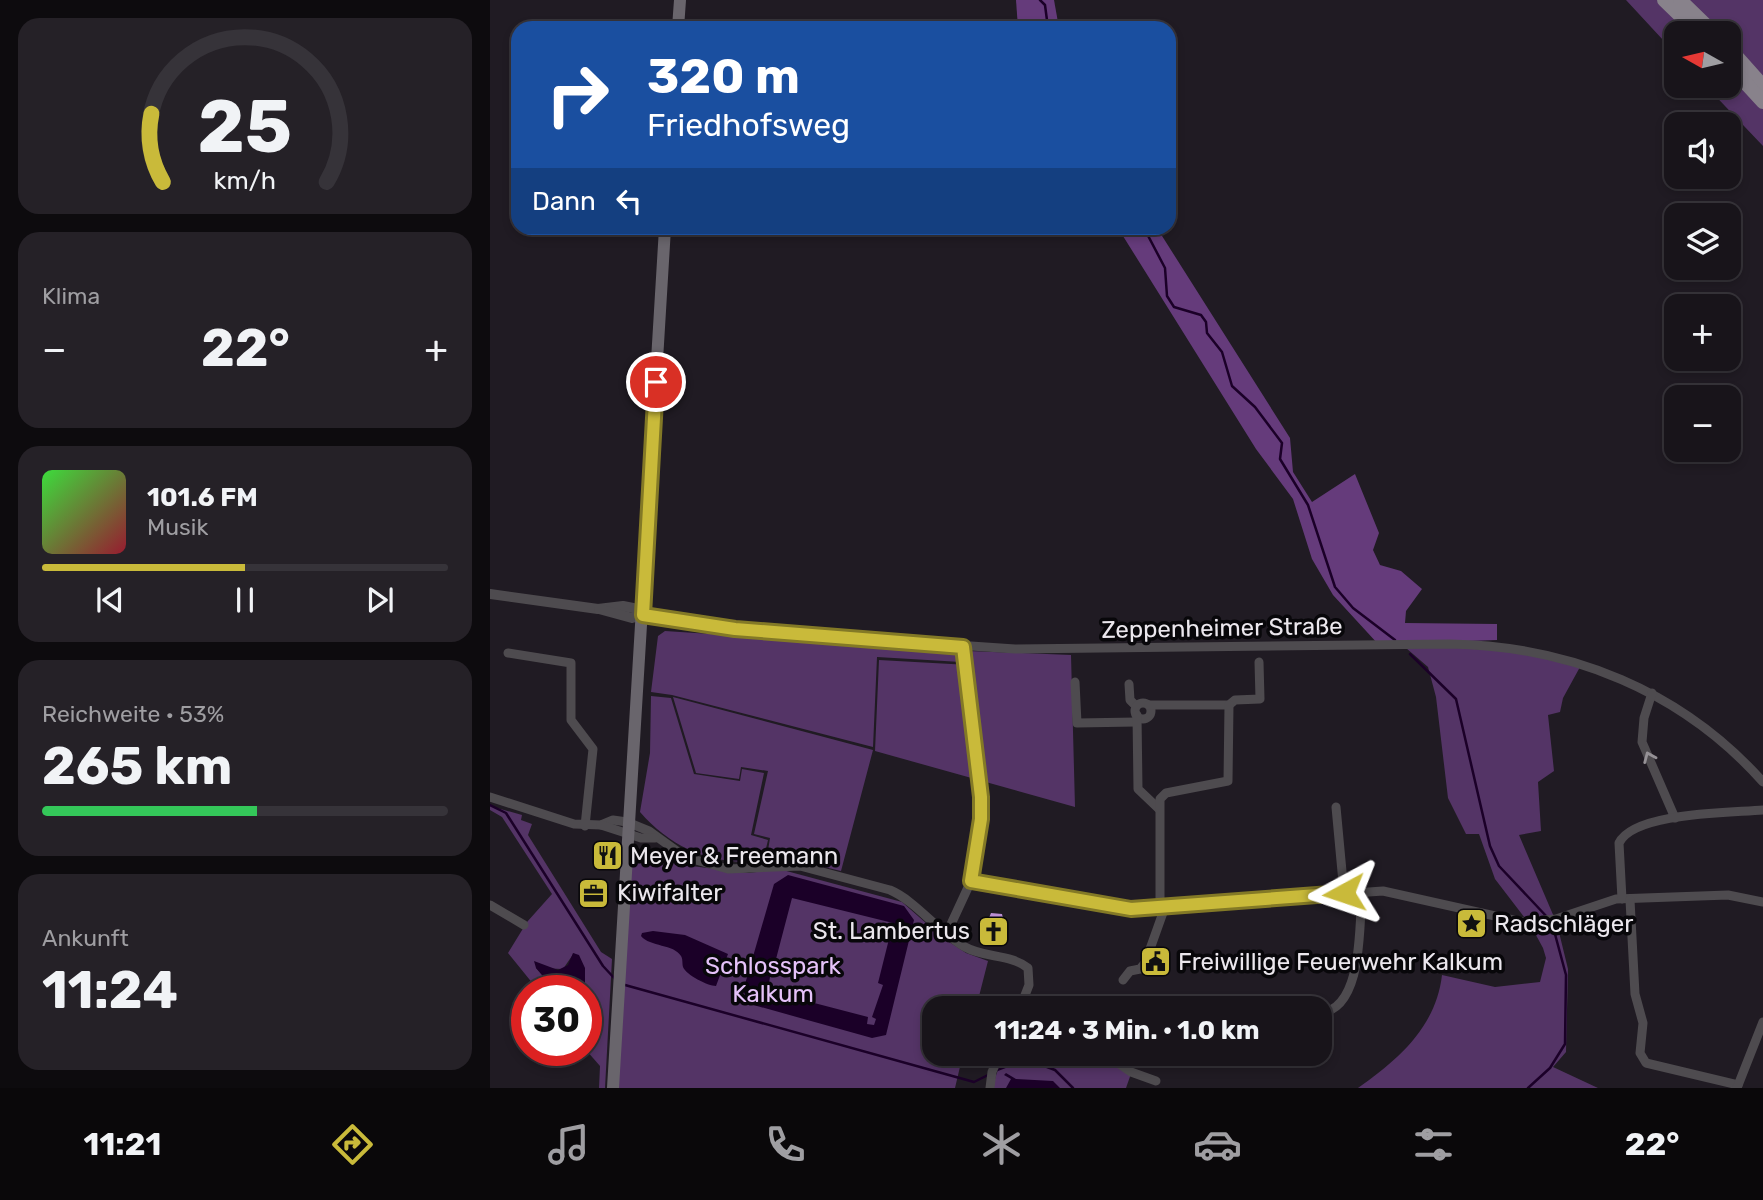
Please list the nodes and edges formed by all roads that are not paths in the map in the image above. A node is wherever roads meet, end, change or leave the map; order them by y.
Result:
1 (680, 0) edge
2 (1664, 0) edge
3 (1679, 0) edge
4 (678, 21) edge
5 (1686, 21) edge
6 (1701, 21) edge
7 (1741, 61) edge
8 (1741, 78) edge
9 (1763, 86) edge
10 (1763, 102) edge
11 (665, 235) edge
12 (490, 594) edge
13 (643, 615) junction
14 (963, 647) junction
15 (508, 653) dead end
16 (1259, 662) dead end
17 (1075, 681) dead end
18 (1129, 684) dead end
19 (1651, 693) junction
20 (1149, 705) junction
21 (1229, 705) junction
22 (1136, 715) junction
23 (1763, 782) edge
24 (490, 797) edge
25 (1336, 807) dead end
26 (1159, 809) junction
27 (1763, 810) edge
28 (1675, 818) junction
29 (586, 826) junction
30 (627, 828) junction
31 (971, 881) junction
32 (1362, 891) junction
33 (1344, 893) junction
34 (1626, 900) junction
35 (1763, 902) edge
36 (490, 905) edge
37 (1162, 907) junction
38 (524, 925) dead end
39 (946, 934) junction
40 (1123, 980) dead end
41 (1025, 996) edge
42 (1332, 1008) edge
43 (1763, 1022) edge
44 (995, 1066) edge
45 (1122, 1066) edge
46 (1156, 1081) dead end
47 (1738, 1086) edge
48 (613, 1088) edge
49 (990, 1088) edge

1 - 4 main road
2 - 5 highway
3 - 6 highway
7 - 9 highway
8 - 10 highway
11 - 13 main road
12 - 13 street
13 - 14 street, Zeppenheimer Straße
13 - 30 main road
14 - 19 street, Zeppenheimer Straße
14 - 31 street
15 - 29 street
16 - 21 street
17 - 22 street
18 - 22 street
19 - 23 street, Zeppenheimer Straße
28 -> 19 street
20 - 21 street
20 - 22 street
20 - 22 street
21 - 26 street
22 - 26 street
24 - 29 street
25 - 33 street
26 - 37 street
27 - 28 street
28 - 34 street
29 - 30 street
30 - 39 street
30 - 48 main road
31 - 37 street
31 - 39 street
32 - 33 street
32 - 34 street
32 - 42 street
33 - 37 street
34 - 35 street
34 - 47 street
36 - 38 street
37 - 40 street
39 - 41 street
43 - 47 street
44 - 49 street
45 - 46 street

